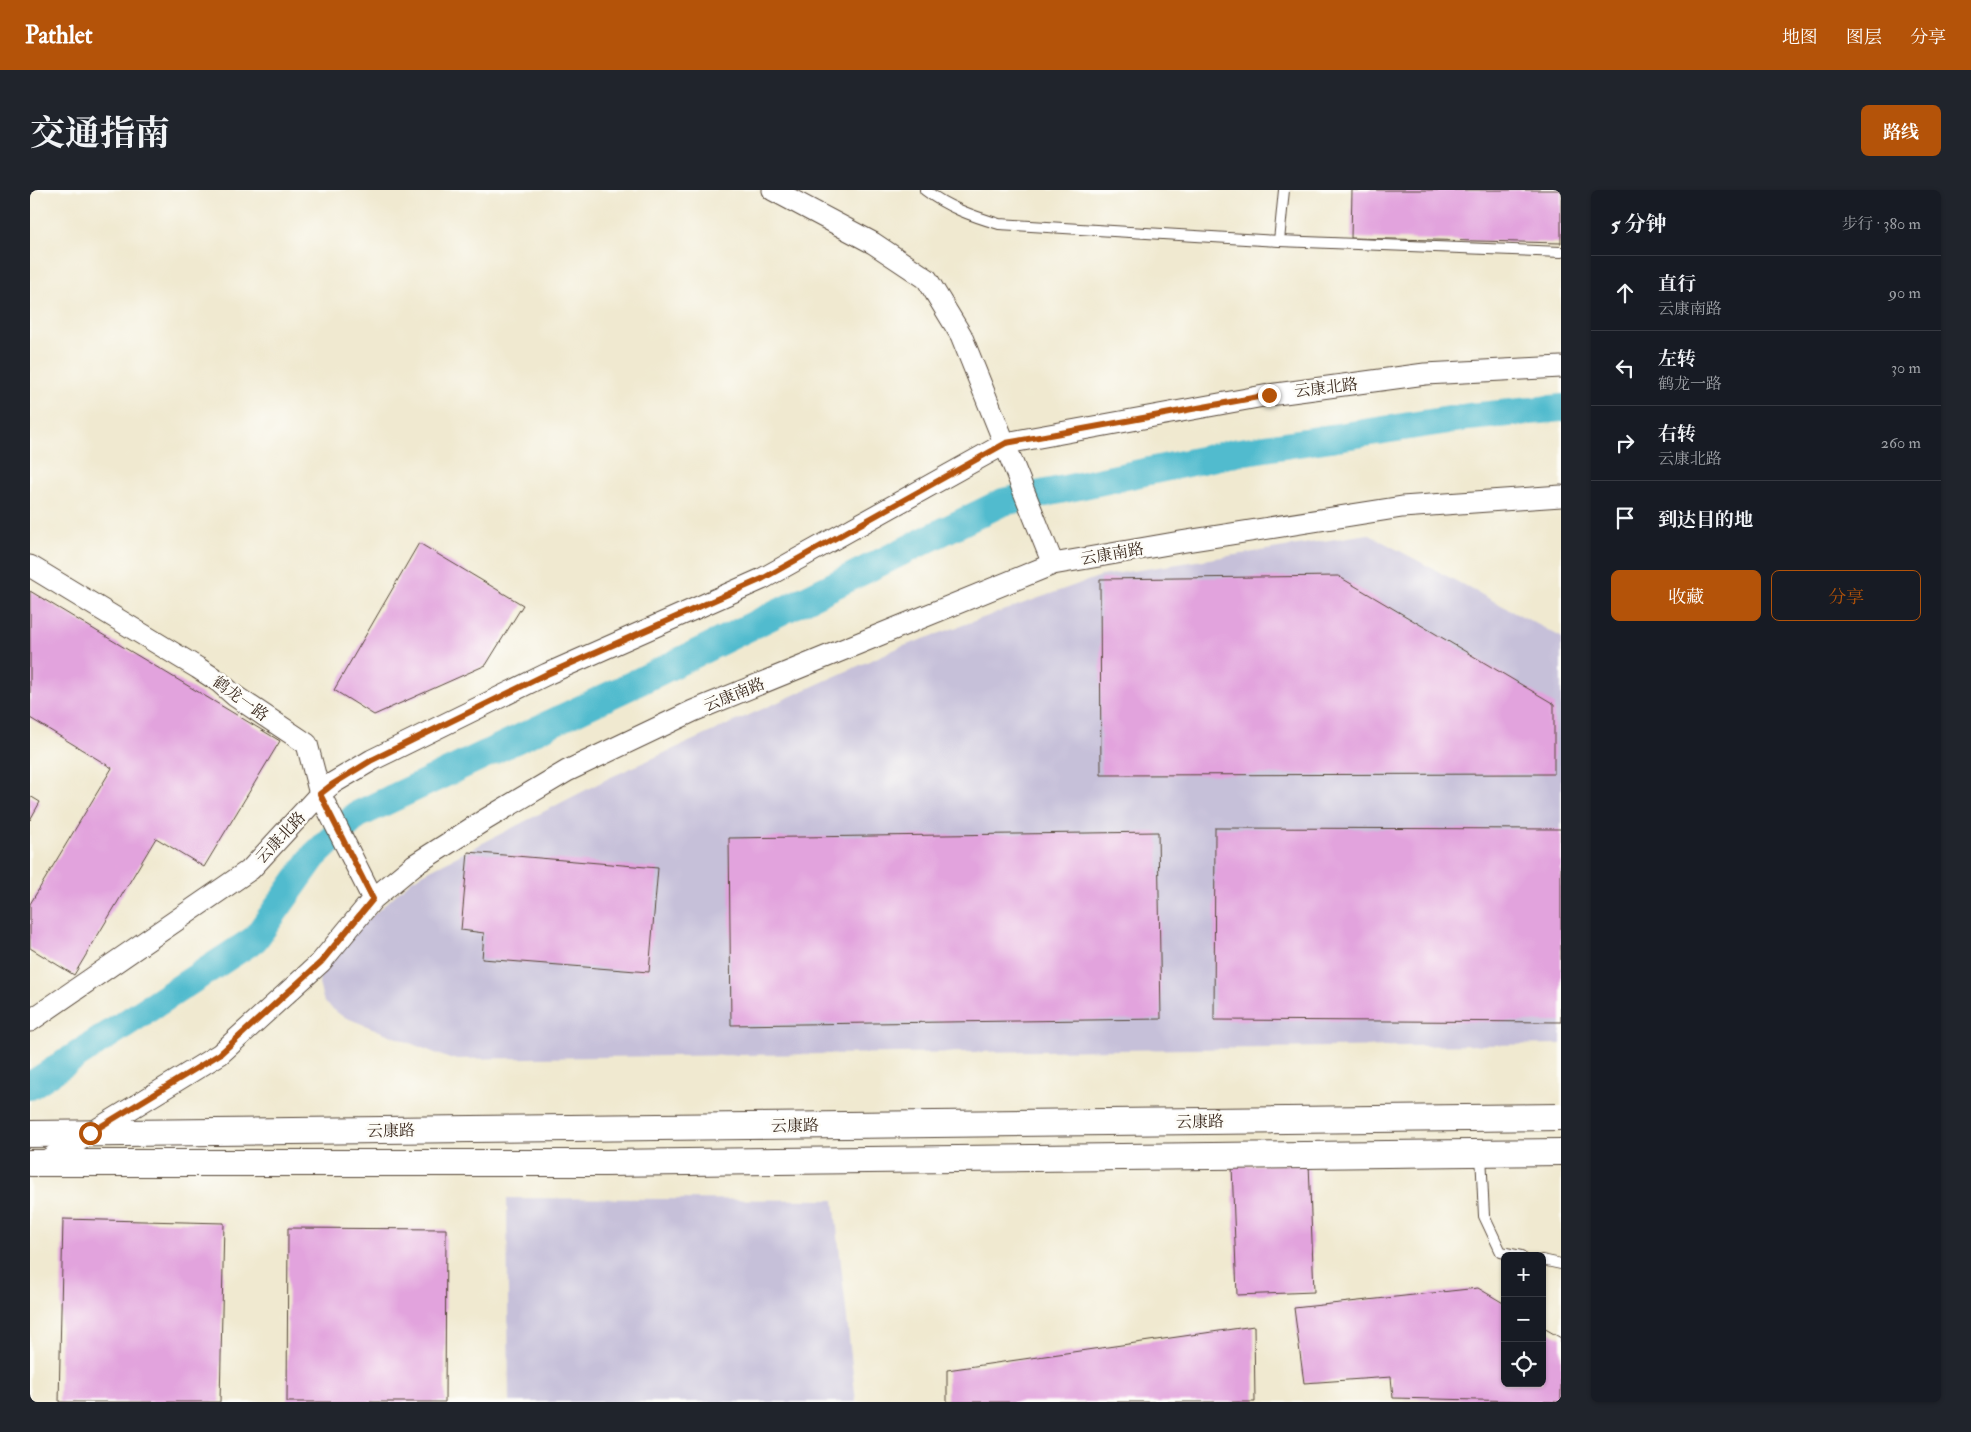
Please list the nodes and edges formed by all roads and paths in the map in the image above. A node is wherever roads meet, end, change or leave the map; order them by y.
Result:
1 (773, 190) edge
2 (926, 190) edge
3 (1284, 190) edge
4 (1279, 241) junction
5 (1561, 252) edge
6 (1561, 367) edge
7 (1006, 443) junction
8 (1561, 496) edge
9 (1053, 564) junction
10 (30, 566) edge
11 (320, 794) junction
12 (373, 899) junction
13 (30, 1020) edge
14 (1561, 1116) edge
15 (90, 1133) junction
16 (30, 1134) edge
17 (1561, 1152) edge
18 (1481, 1153) junction
19 (34, 1165) edge
20 (1501, 1252) edge
21 (1546, 1261) edge
22 (1561, 1264) edge

1 - 7 street
2 - 4 lane
3 - 4 lane
4 - 5 lane
6 - 7 street, 云康北路
7 - 9 street
7 - 11 street, 云康北路
8 - 9 street, 云康南路
9 - 12 street, 云康南路
10 - 11 street, 鹤龙一路
11 - 12 street, 鹤龙一路
11 - 13 street, 云康北路
12 - 15 street, 云康南路
14 - 15 street, 云康路
15 - 16 street, 云康路
15 - 19 street, 云康南路
17 - 18 street, 云康路
18 - 19 street, 云康路
18 - 20 lane
21 - 22 lane

